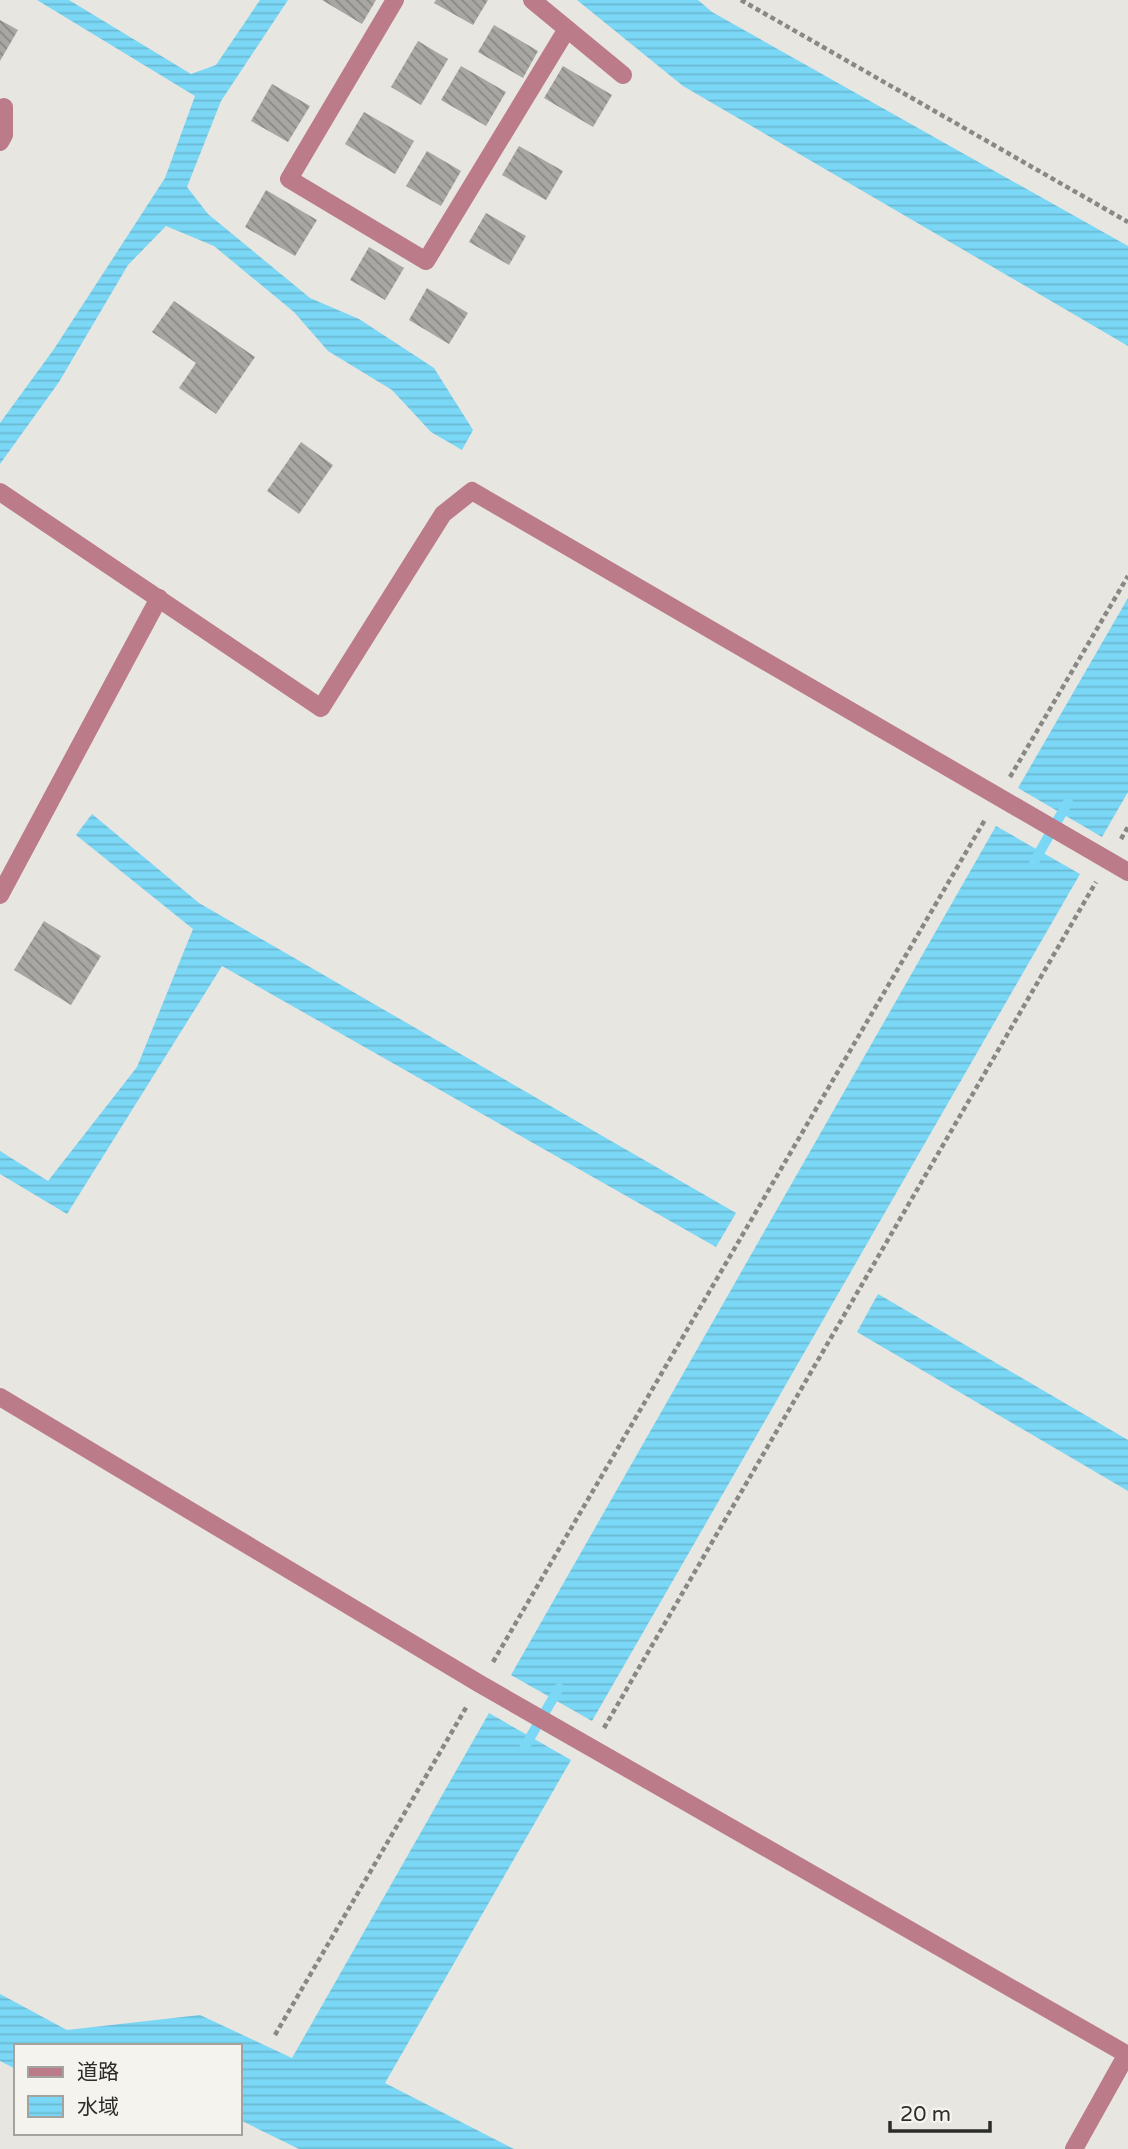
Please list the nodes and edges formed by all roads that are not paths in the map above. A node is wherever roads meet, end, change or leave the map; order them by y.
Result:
1 (396, 0) edge
2 (532, 0) edge
3 (567, 29) junction
4 (623, 75) dead end
5 (4, 107) dead end
6 (0, 142) edge
7 (0, 492) edge
8 (159, 598) junction
9 (1128, 872) edge
10 (0, 895) edge
11 (0, 1397) edge
12 (1128, 2054) edge
13 (1074, 2149) edge

1 - 3 street
2 - 3 street
3 - 4 street
5 - 6 street
7 - 8 street
8 - 9 street
8 - 10 street
11 - 12 street
12 - 13 street

